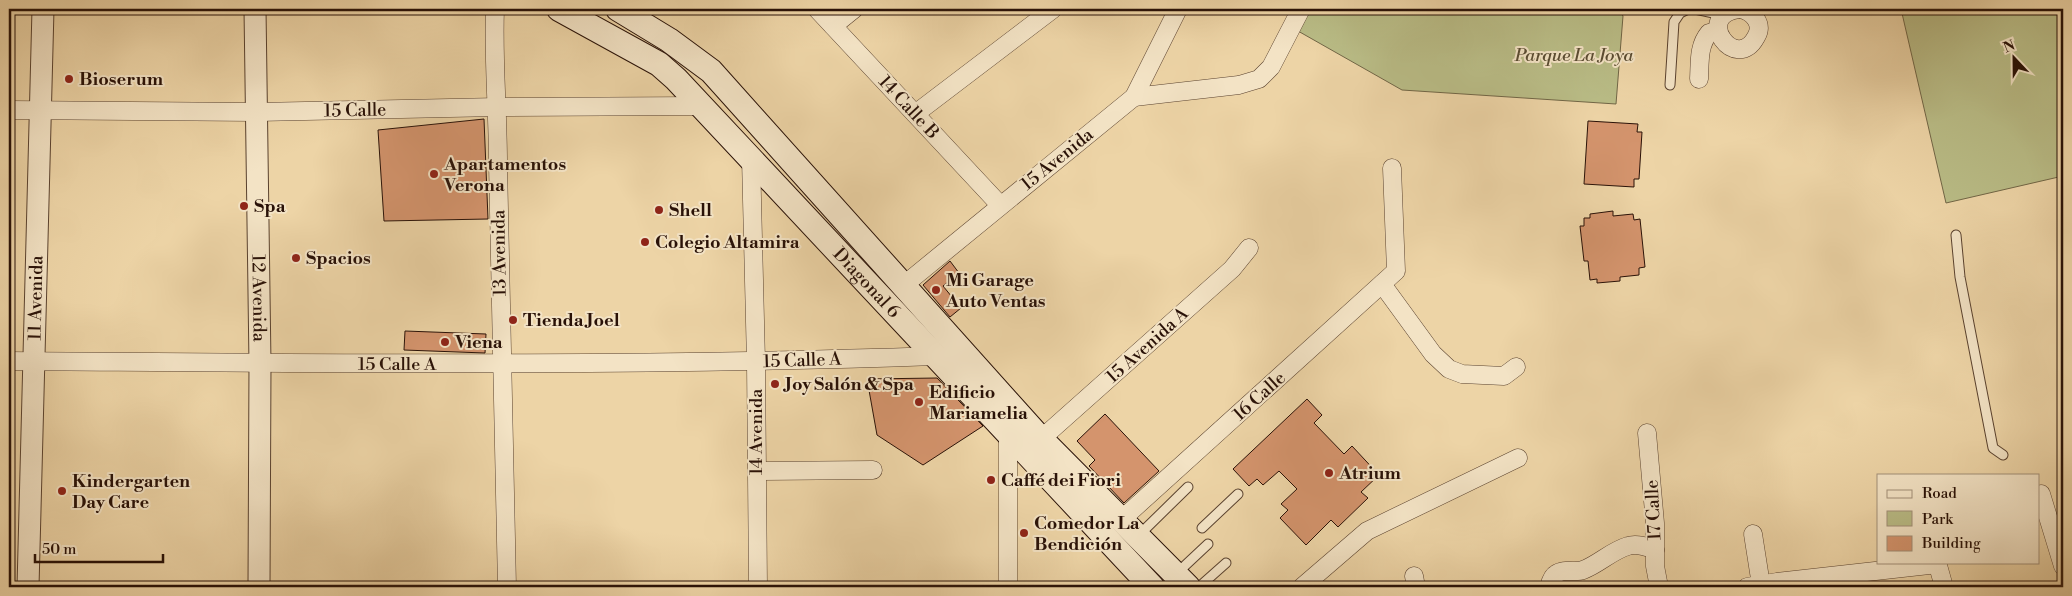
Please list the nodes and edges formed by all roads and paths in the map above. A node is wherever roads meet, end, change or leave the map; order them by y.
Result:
1 (43, 9) edge
2 (255, 9) edge
3 (495, 9) edge
4 (559, 9) edge
5 (618, 9) edge
6 (817, 9) edge
7 (854, 9) edge
8 (1053, 9) edge
9 (1178, 9) edge
10 (1301, 9) edge
11 (1688, 9) edge
12 (1695, 9) edge
13 (1734, 11) edge
14 (833, 26) junction
15 (1718, 32) junction
16 (1700, 79) dead end
17 (1670, 85) dead end
18 (1134, 96) junction
19 (701, 106) junction
20 (498, 107) junction
21 (9, 110) edge
22 (41, 110) junction
23 (257, 112) junction
24 (915, 114) junction
25 (751, 158) junction
26 (1392, 168) dead end
27 (1000, 205) junction
28 (1956, 235) dead end
29 (1248, 248) dead end
30 (1382, 284) junction
31 (904, 285) junction
32 (935, 356) junction
33 (9, 361) edge
34 (33, 361) junction
35 (756, 362) junction
36 (260, 364) junction
37 (501, 364) junction
38 (1516, 368) dead end
39 (1647, 433) dead end
40 (1008, 435) junction
41 (1041, 439) junction
42 (2003, 455) dead end
43 (1518, 458) dead end
44 (872, 470) dead end
45 (757, 471) junction
46 (1188, 487) dead end
47 (1238, 494) dead end
48 (2041, 494) dead end
49 (1130, 528) junction
50 (1202, 528) dead end
51 (1753, 534) dead end
52 (1208, 544) dead end
53 (1655, 550) junction
54 (1226, 563) dead end
55 (1929, 564) edge
56 (1937, 564) edge
57 (2063, 566) edge
58 (1182, 581) edge
59 (1766, 585) edge
60 (28, 587) edge
61 (259, 587) edge
62 (507, 587) edge
63 (758, 587) edge
64 (1008, 587) edge
65 (1152, 587) edge
66 (1199, 587) edge
67 (1302, 587) edge
68 (1549, 587) edge
69 (1659, 587) edge
70 (1944, 587) edge

1 - 22 street, 11 Avenida
2 - 23 street, 12 Avenida
3 - 20 street, 13 Avenida
4 - 19 main road, Diagonal 6
5 - 31 main road, Diagonal 6
6 - 14 street, 14 Calle B
7 - 14 street
8 - 24 street
9 - 18 street, 15 Avenida
10 - 18 street
11 - 17 lane
12 - 13 lane
13 - 15 street
13 - 15 street
14 - 24 street, 14 Calle B
15 - 16 street
18 - 27 street, 15 Avenida
19 - 20 street, 15 Calle
19 - 25 main road, Diagonal 6
20 - 23 street, 15 Calle
20 - 37 street, 13 Avenida
21 - 22 street, 15 Calle
22 - 23 street, 15 Calle
22 - 34 street, 11 Avenida
23 - 36 street, 12 Avenida
24 - 27 street, 14 Calle B
25 - 32 main road, Diagonal 6
25 - 35 street, 14 Avenida
26 - 30 street, 16 Calle
27 - 31 street, 15 Avenida
28 - 42 lane
29 - 41 street, 15 Avenida A
30 - 38 street
30 - 49 street, 16 Calle
31 - 41 main road, Diagonal 6
32 - 35 street, 15 Calle A
32 - 40 main road, Diagonal 6
33 - 34 street, 15 Calle A
34 - 36 street, 15 Calle A
34 - 60 street, 11 Avenida
35 - 37 street, 15 Calle A
35 - 45 street, 14 Avenida
36 - 37 street, 15 Calle A
36 - 61 street, 12 Avenida
37 - 62 street, 13 Avenida
39 - 53 street, 17 Calle
40 - 64 street
40 - 65 main road, Diagonal 6
41 - 49 main road, Diagonal 6
43 - 67 street
44 - 45 street
45 - 63 street, 14 Avenida
46 - 49 lane
47 - 50 lane
48 - 57 street
49 - 58 main road, Diagonal 6
51 - 59 street
52 - 58 lane
53 - 68 street
53 - 69 street, 17 Calle
54 - 66 lane
55 - 59 street
56 - 70 street

